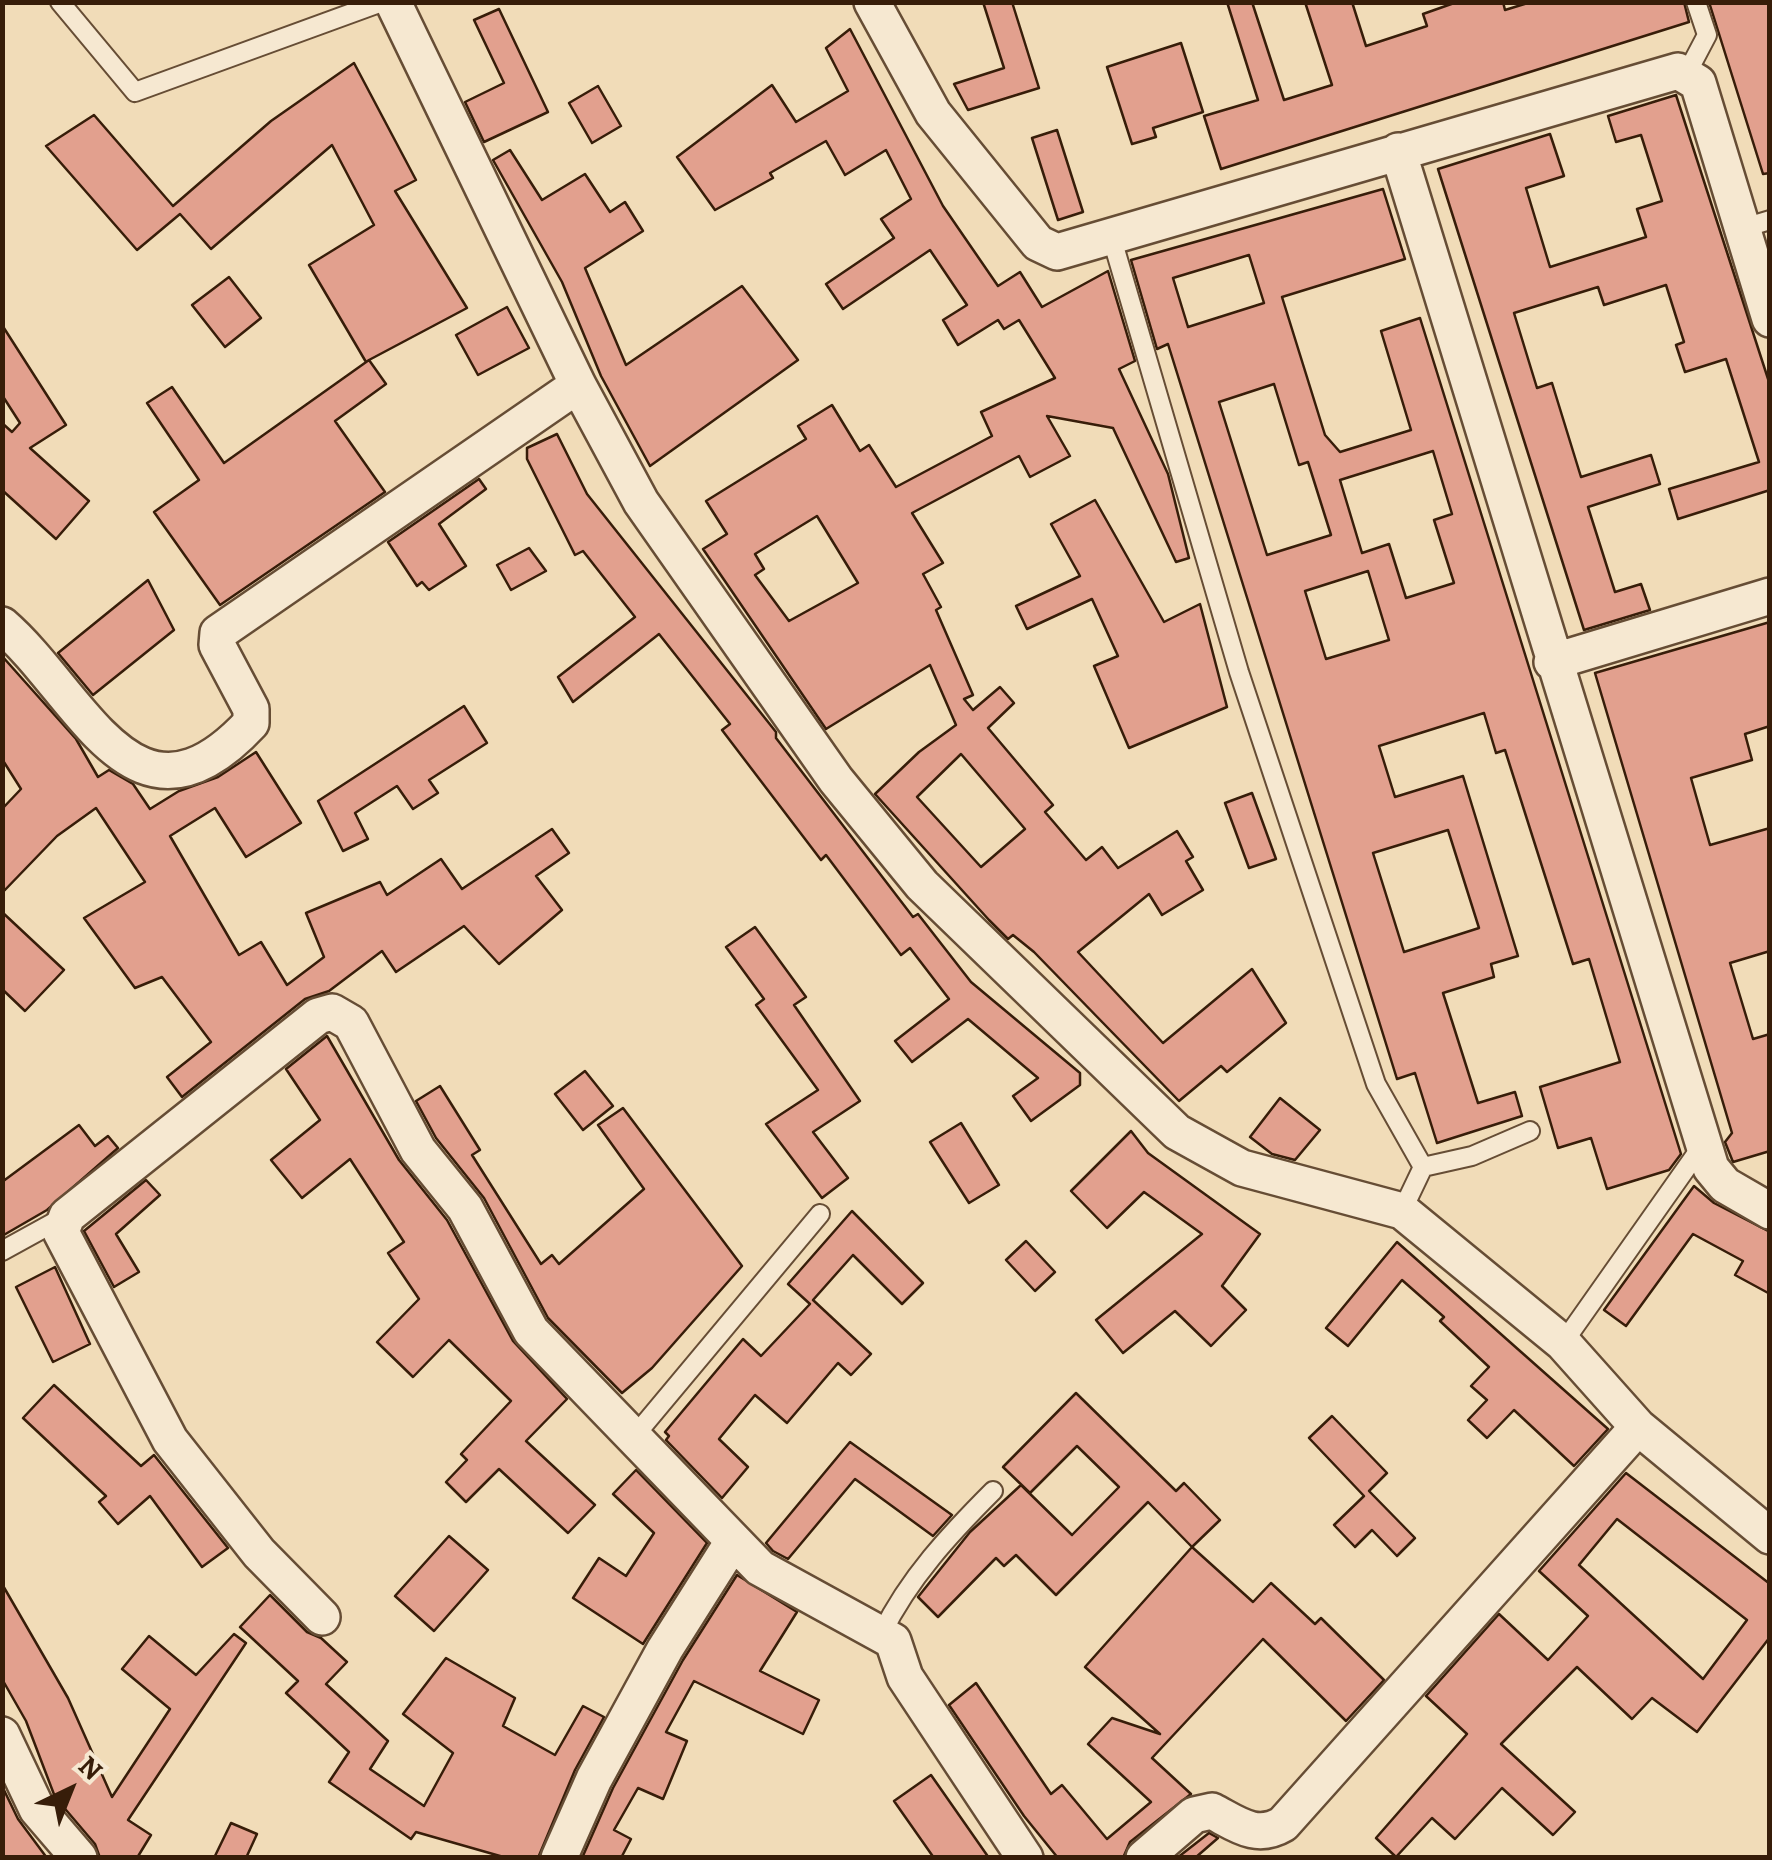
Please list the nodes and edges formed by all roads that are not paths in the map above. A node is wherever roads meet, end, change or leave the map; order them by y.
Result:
1 (60, 2) edge
2 (382, 2) edge
3 (393, 2) edge
4 (872, 2) edge
5 (1696, 2) edge
6 (1687, 72) junction
7 (1398, 151) junction
8 (1755, 224) edge
9 (1112, 239) junction
10 (1770, 319) edge
11 (578, 386) junction
12 (1770, 596) edge
13 (2, 625) edge
14 (1552, 662) junction
15 (1530, 1131) dead end
16 (1704, 1143) junction
17 (1423, 1167) junction
18 (1402, 1211) junction
19 (1770, 1211) edge
20 (820, 1214) dead end
21 (67, 1216) junction
22 (2, 1251) edge
23 (1563, 1343) junction
24 (1638, 1427) junction
25 (632, 1438) junction
26 (993, 1491) dead end
27 (1770, 1536) edge
28 (732, 1543) junction
29 (322, 1616) dead end
30 (882, 1633) junction
31 (2, 1735) edge
32 (79, 1858) edge
33 (559, 1858) edge
34 (1025, 1858) edge
35 (1144, 1858) edge

1 - 2 lane
3 - 11 street
4 - 9 street
5 - 6 lane
6 - 7 street
6 - 8 street
7 - 9 street
7 - 14 street
8 - 10 street
9 - 17 lane
11 - 13 street
11 - 18 street
12 - 14 street
14 - 16 street
15 - 17 lane
16 - 19 street
16 - 23 lane
17 - 18 lane
18 - 23 street
20 - 25 lane
21 - 22 lane
21 - 25 street
21 - 29 street
23 - 24 street
24 - 27 street
24 - 35 street
25 - 28 street
26 - 30 lane
28 - 30 street
28 - 33 street
30 - 34 street
31 - 32 street

